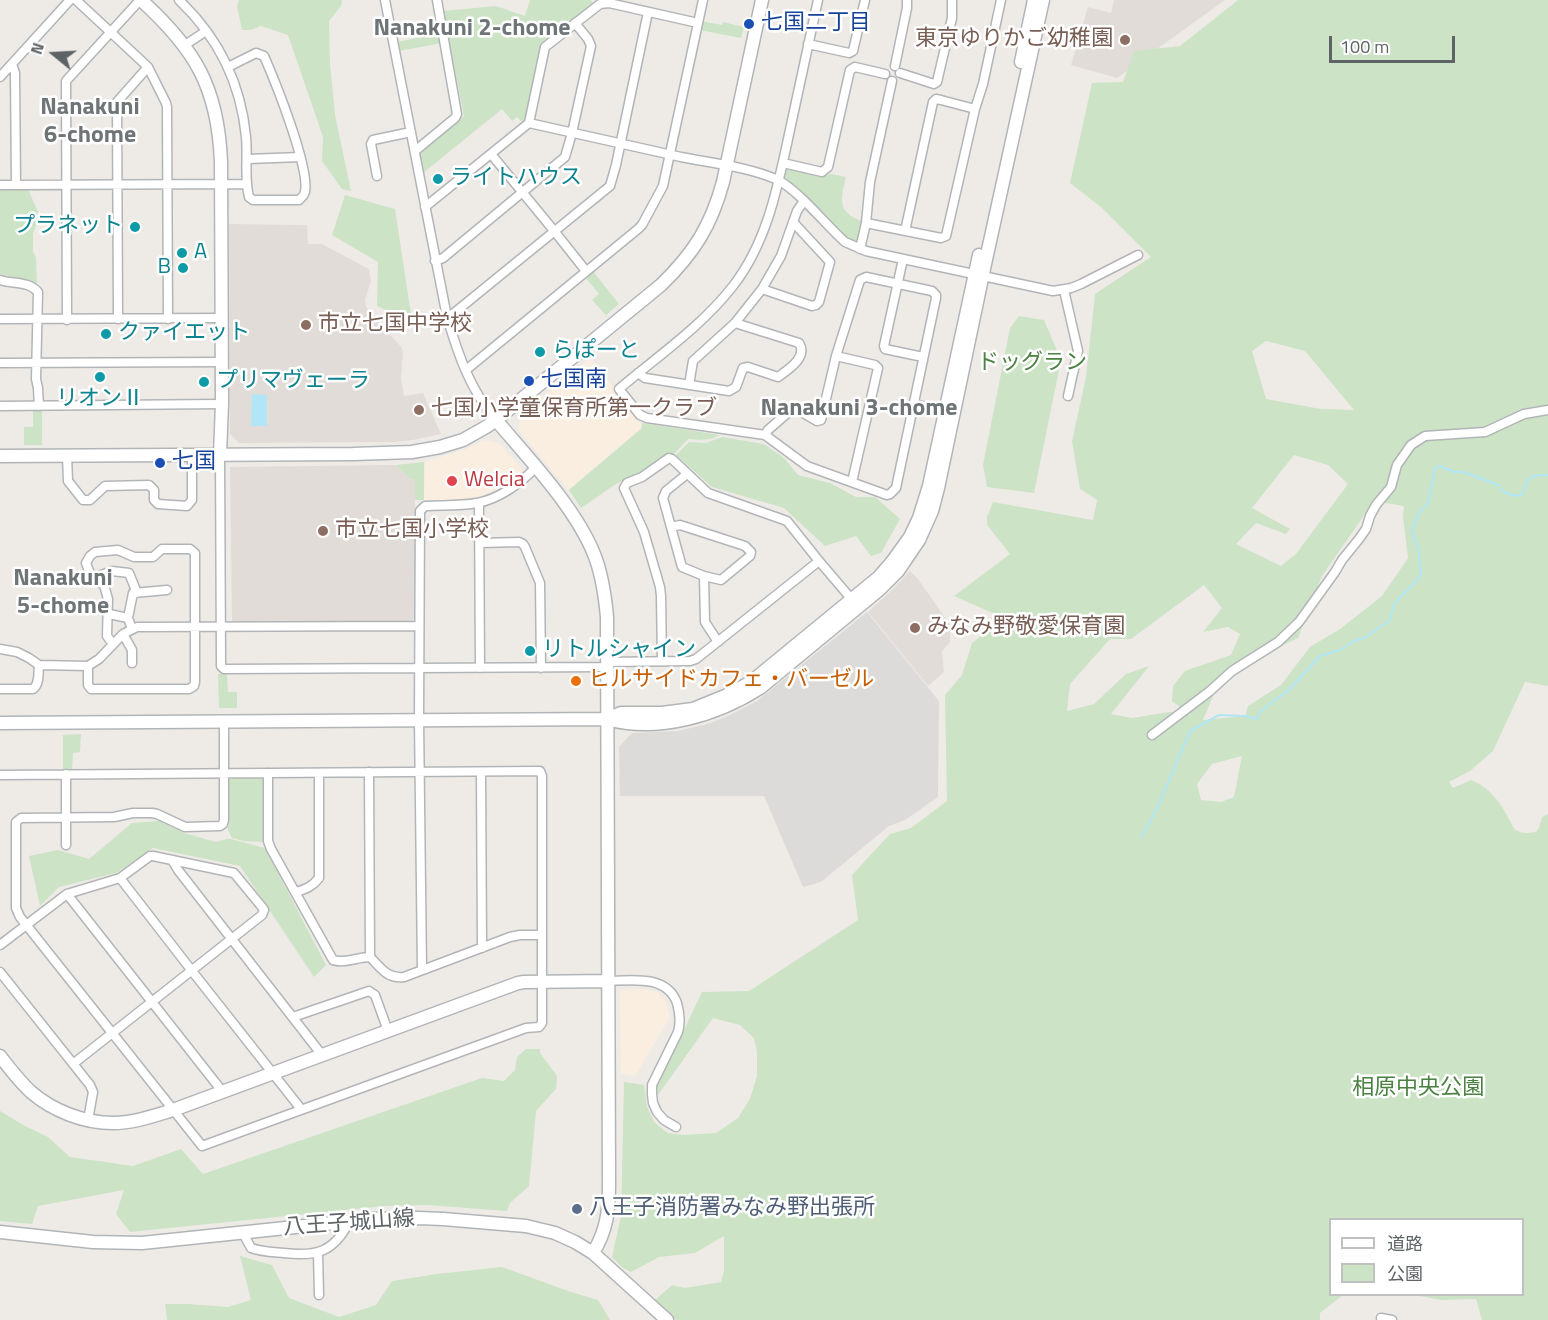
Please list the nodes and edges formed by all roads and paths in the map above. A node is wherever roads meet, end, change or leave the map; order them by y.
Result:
1 (70, 0) edge
2 (76, 0) edge
3 (140, 0) edge
4 (385, 0) edge
5 (437, 0) edge
6 (703, 0) edge
7 (762, 0) edge
8 (818, 0) edge
9 (865, 0) edge
10 (907, 0) edge
11 (952, 0) edge
12 (1001, 0) edge
13 (1034, 0) edge
14 (1043, 0) edge
15 (185, 2) edge
16 (609, 2) edge
17 (648, 12) junction
18 (575, 23) junction
19 (698, 23) junction
20 (206, 31) junction
21 (110, 33) junction
22 (808, 44) junction
23 (184, 45) junction
24 (12, 63) junction
25 (148, 67) junction
26 (228, 67) junction
27 (898, 69) junction
28 (0, 77) edge
29 (889, 77) junction
30 (975, 109) junction
31 (529, 123) junction
32 (411, 132) junction
33 (572, 133) junction
34 (620, 143) junction
35 (414, 151) junction
36 (491, 154) junction
37 (670, 154) junction
38 (300, 157) junction
39 (248, 159) junction
40 (783, 163) junction
41 (727, 166) junction
42 (377, 176) dead end
43 (778, 180) junction
44 (117, 184) junction
45 (167, 184) junction
46 (221, 184) junction
47 (247, 184) junction
48 (0, 185) edge
49 (16, 185) junction
50 (67, 185) junction
51 (522, 193) junction
52 (804, 201) junction
53 (425, 207) junction
54 (794, 222) junction
55 (866, 223) junction
56 (905, 231) junction
57 (555, 232) junction
58 (860, 249) junction
59 (1138, 255) dead end
60 (903, 259) junction
61 (435, 261) junction
62 (586, 271) junction
63 (979, 276) junction
64 (0, 280) edge
65 (897, 284) junction
66 (762, 289) junction
67 (1064, 290) junction
68 (447, 317) junction
69 (221, 318) junction
70 (38, 319) junction
71 (118, 319) junction
72 (168, 319) junction
73 (0, 320) edge
74 (67, 320) junction
75 (735, 323) junction
76 (836, 356) junction
77 (923, 357) junction
78 (222, 362) junction
79 (0, 363) edge
80 (36, 363) junction
81 (466, 370) junction
82 (638, 373) junction
83 (689, 385) junction
84 (1068, 396) dead end
85 (222, 404) junction
86 (914, 404) junction
87 (0, 406) edge
88 (39, 406) junction
89 (1548, 410) edge
90 (945, 411) junction
91 (496, 420) junction
92 (765, 435) junction
93 (220, 454) junction
94 (192, 455) junction
95 (0, 456) edge
96 (67, 456) junction
97 (536, 467) junction
98 (687, 474) junction
99 (852, 482) junction
100 (479, 503) junction
101 (671, 526) junction
102 (480, 543) junction
103 (819, 561) junction
104 (704, 576) junction
105 (94, 578) junction
106 (167, 590) dead end
107 (137, 593) junction
108 (855, 603) junction
109 (109, 614) junction
110 (128, 618) junction
111 (419, 626) junction
112 (195, 627) junction
113 (221, 627) junction
114 (132, 629) junction
115 (123, 634) junction
116 (718, 642) junction
117 (113, 644) junction
118 (0, 648) edge
119 (662, 661) junction
120 (132, 663) dead end
121 (39, 665) junction
122 (607, 665) junction
123 (88, 666) junction
124 (480, 668) junction
125 (541, 668) junction
126 (420, 669) junction
127 (0, 689) edge
128 (607, 719) junction
129 (420, 720) junction
130 (224, 722) junction
131 (0, 723) edge
132 (1152, 735) dead end
133 (319, 772) junction
134 (369, 772) junction
135 (420, 772) junction
136 (481, 772) junction
137 (223, 773) junction
138 (268, 773) junction
139 (66, 774) junction
140 (0, 775) edge
141 (66, 817) junction
142 (66, 845) dead end
143 (172, 860) junction
144 (120, 878) junction
145 (296, 892) junction
146 (67, 894) junction
147 (26, 924) junction
148 (542, 935) junction
149 (232, 940) junction
150 (0, 945) edge
151 (482, 948) junction
152 (370, 957) junction
153 (422, 970) junction
154 (192, 971) junction
155 (0, 972) edge
156 (543, 981) junction
157 (609, 981) junction
158 (153, 1002) junction
159 (293, 1017) junction
160 (388, 1031) junction
161 (113, 1033) junction
162 (322, 1055) junction
163 (0, 1056) edge
164 (73, 1064) junction
165 (273, 1073) junction
166 (222, 1091) junction
167 (302, 1109) junction
168 (173, 1110) junction
169 (88, 1120) junction
170 (676, 1127) dead end
171 (349, 1222) junction
172 (0, 1232) edge
173 (243, 1233) junction
174 (318, 1253) junction
175 (593, 1253) junction
176 (319, 1295) dead end
177 (1381, 1318) dead end
178 (667, 1320) edge
179 (1392, 1320) edge

1 - 24 street
2 - 21 street
3 - 21 street
3 - 23 street
4 - 32 street
5 - 35 street
6 - 19 street
7 - 41 street
8 - 22 street
9 - 22 street
10 - 27 street
11 - 27 street
12 - 30 street
13 - 63 street
14 - 63 street
15 - 20 street
16 - 17 street
16 - 18 street
17 - 19 street
17 - 34 street
18 - 31 street
18 - 33 street
19 - 37 street
20 - 23 street
20 - 26 street
21 - 25 street
21 - 50 street
22 - 40 street
23 - 46 street
24 - 28 street
24 - 49 street
25 - 44 street
25 - 45 street
26 - 38 street
26 - 39 street
27 - 29 street
27 - 29 street
29 - 40 street
29 - 55 street
30 - 56 street
30 - 56 street
31 - 33 street
31 - 36 street
32 - 35 street
32 - 42 street
33 - 34 street
33 - 51 street
34 - 37 street
34 - 57 street
35 - 53 street
36 - 51 street
36 - 53 street
37 - 41 street
37 - 62 street
38 - 39 street
38 - 47 street
39 - 47 street
40 - 43 street
41 - 43 street
41 - 91 street
43 - 52 street
43 - 82 street
44 - 45 street
44 - 50 street
44 - 71 street
45 - 46 street
45 - 72 street
46 - 47 street
46 - 69 street
48 - 49 street
49 - 50 street
50 - 74 street
51 - 57 street
51 - 61 street
52 - 54 street
52 - 58 street
53 - 61 street
54 - 66 street
54 - 66 street
55 - 56 street
55 - 58 street
57 - 62 street
57 - 68 street
58 - 60 street
59 - 67 street
60 - 63 street
60 - 65 street
61 - 68 street
62 - 81 street
63 - 67 street
63 - 90 street
63 - 108 street
64 - 70 street
65 - 76 street
65 - 77 street
65 - 77 street
66 - 75 street
67 - 84 street
68 - 81 street
69 - 72 street
69 - 78 street
70 - 73 street
70 - 74 street
70 - 80 street
71 - 72 street
71 - 74 street
75 - 83 street
75 - 83 street
76 - 92 street
76 - 99 street
77 - 86 street
78 - 80 street
78 - 85 street
79 - 80 street
80 - 88 street
81 - 91 street
82 - 83 street
82 - 92 street
85 - 88 street
85 - 93 street
86 - 90 street
86 - 99 street
87 - 88 street
89 - 132 street
90 - 108 street
91 - 93 street
91 - 97 street
92 - 99 street
93 - 94 street
93 - 113 street
94 - 96 street
94 - 96 street
95 - 96 street
97 - 100 street
97 - 122 street
98 - 101 street
98 - 103 street
98 - 119 street
100 - 102 street
100 - 111 street
101 - 104 street
101 - 104 street
102 - 124 street
102 - 125 street
103 - 108 street
103 - 116 street
104 - 116 street
105 - 107 street
105 - 109 street
105 - 112 street
106 - 107 street
107 - 110 street
108 - 128 street
109 - 110 street
109 - 117 street
110 - 114 street
111 - 113 street
111 - 126 street
112 - 113 street
112 - 114 street
112 - 123 street
113 - 126 street
114 - 115 street
115 - 117 street
115 - 120 street
116 - 119 street
117 - 123 street
118 - 121 street
119 - 122 street
121 - 123 street
121 - 127 street
122 - 125 street
122 - 128 street
124 - 125 street
124 - 126 street
126 - 129 street
128 - 129 street
128 - 157 street
129 - 130 street
129 - 135 street
130 - 131 street
130 - 137 street
133 - 134 street
133 - 138 street
133 - 145 street
134 - 135 street
134 - 152 street
135 - 136 street
135 - 153 street
136 - 148 street
136 - 151 street
137 - 138 street
137 - 139 street
137 - 141 street
138 - 145 street
139 - 140 street
139 - 141 street
141 - 142 street
141 - 147 street
143 - 144 street
143 - 149 street
143 - 149 street
144 - 146 street
144 - 154 street
145 - 152 street
146 - 147 street
146 - 158 street
147 - 150 street
147 - 161 street
148 - 151 street
148 - 156 street
149 - 154 street
149 - 159 street
151 - 153 street
152 - 153 street
154 - 158 street
154 - 165 street
155 - 164 street
156 - 157 street
156 - 160 street
156 - 167 street
157 - 170 street
157 - 175 street
158 - 161 street
158 - 166 street
159 - 160 street
159 - 162 street
160 - 162 street
161 - 164 street
161 - 168 street
162 - 165 street
163 - 169 street
164 - 169 street
165 - 166 street
165 - 167 street
166 - 168 street
167 - 168 street
168 - 169 street
171 - 173 street, 八王子城山線
171 - 174 street
171 - 175 street, 八王子城山線
172 - 173 street, 八王子城山線
173 - 174 street
174 - 176 street
175 - 178 street, 八王子城山線
177 - 179 street

